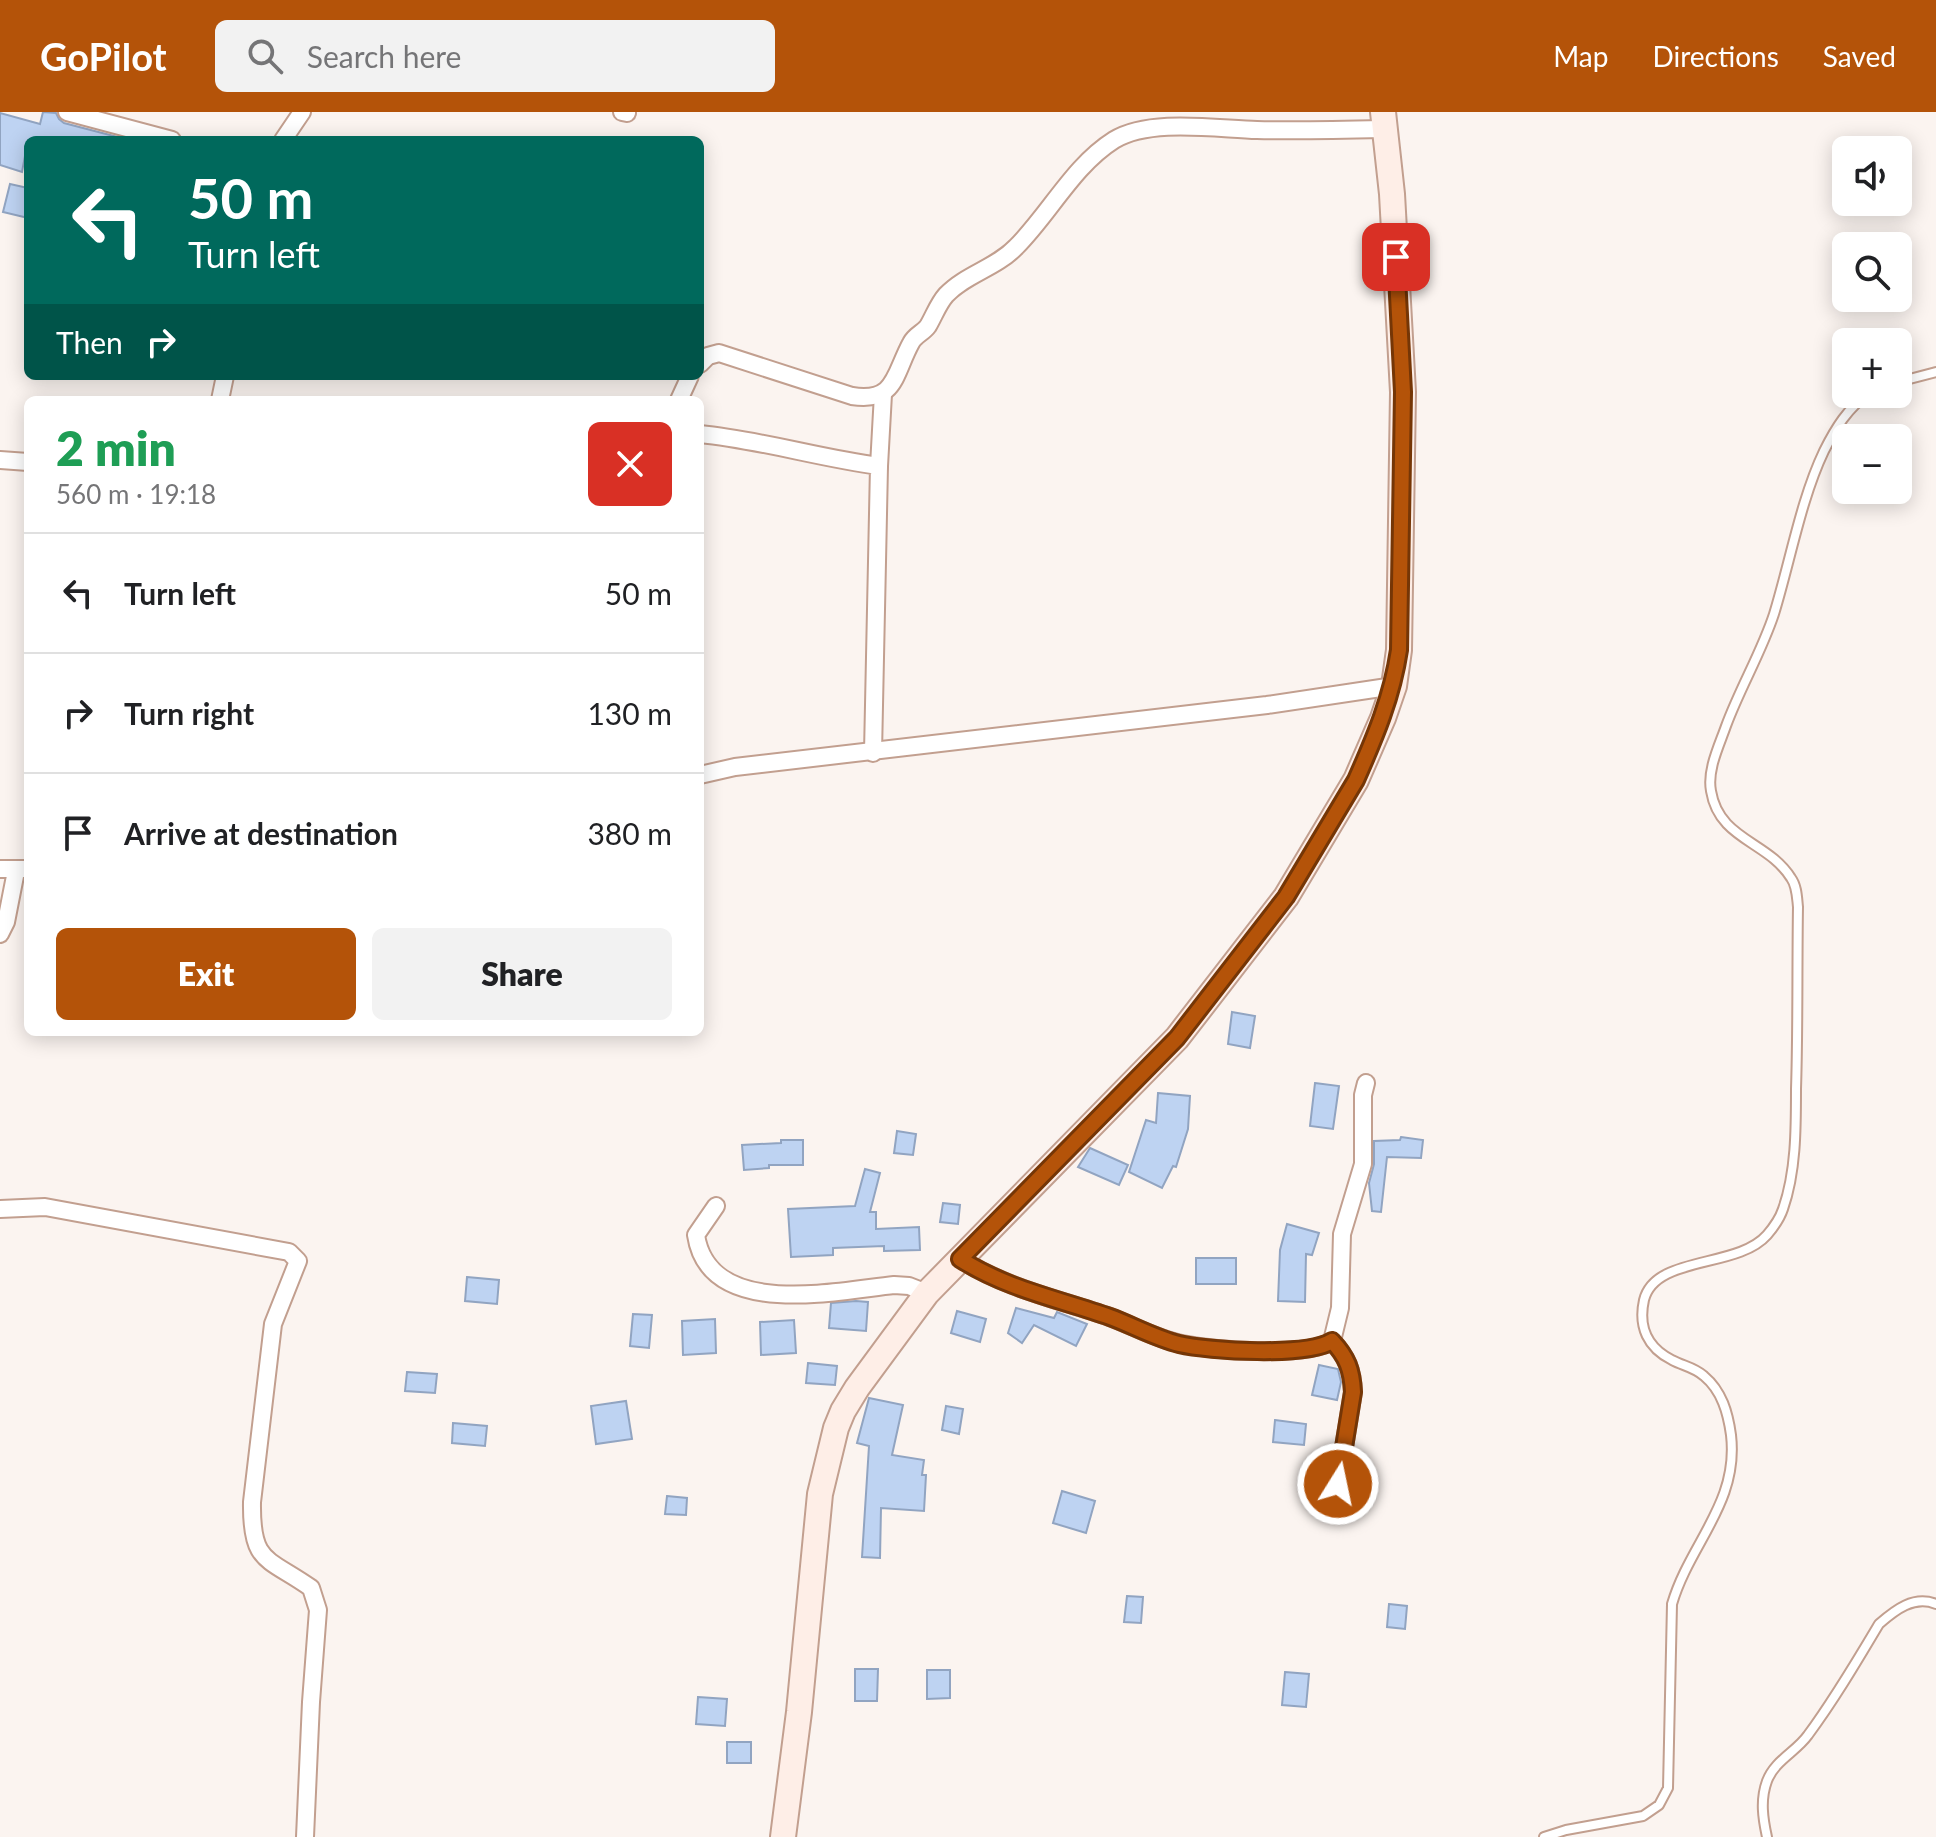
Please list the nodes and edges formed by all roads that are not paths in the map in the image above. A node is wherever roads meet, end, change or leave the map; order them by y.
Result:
1 (67, 112) edge
2 (302, 112) edge
3 (1384, 120) edge
4 (157, 136) edge
5 (286, 136) edge
6 (704, 360) edge
7 (1936, 372) edge
8 (1912, 378) edge
9 (883, 394) junction
10 (1852, 408) edge
11 (704, 434) edge
12 (0, 460) edge
13 (24, 462) edge
14 (879, 466) junction
15 (1394, 686) junction
16 (873, 753) junction
17 (704, 774) edge
18 (15, 870) edge
19 (0, 934) edge
20 (1366, 1083) dead end
21 (716, 1206) dead end
22 (0, 1209) edge
23 (960, 1259) junction
24 (927, 1293) junction
25 (1332, 1341) junction
26 (1338, 1484) dead end
27 (1936, 1604) edge
28 (305, 1837) edge
29 (783, 1837) edge
30 (1544, 1837) edge
31 (1767, 1837) edge

1 - 4 street
2 - 5 street
3 - 9 street
3 - 15 main road
6 - 9 street
7 - 8 lane
9 - 14 street
10 - 30 lane
11 - 14 street
12 - 13 street
14 - 16 street
15 - 16 street
15 - 23 main road
16 - 17 street
18 - 19 street
20 - 25 street
21 - 24 street
22 - 28 street
23 - 24 main road
23 - 25 street
24 - 29 main road
25 - 26 street
27 - 31 lane

